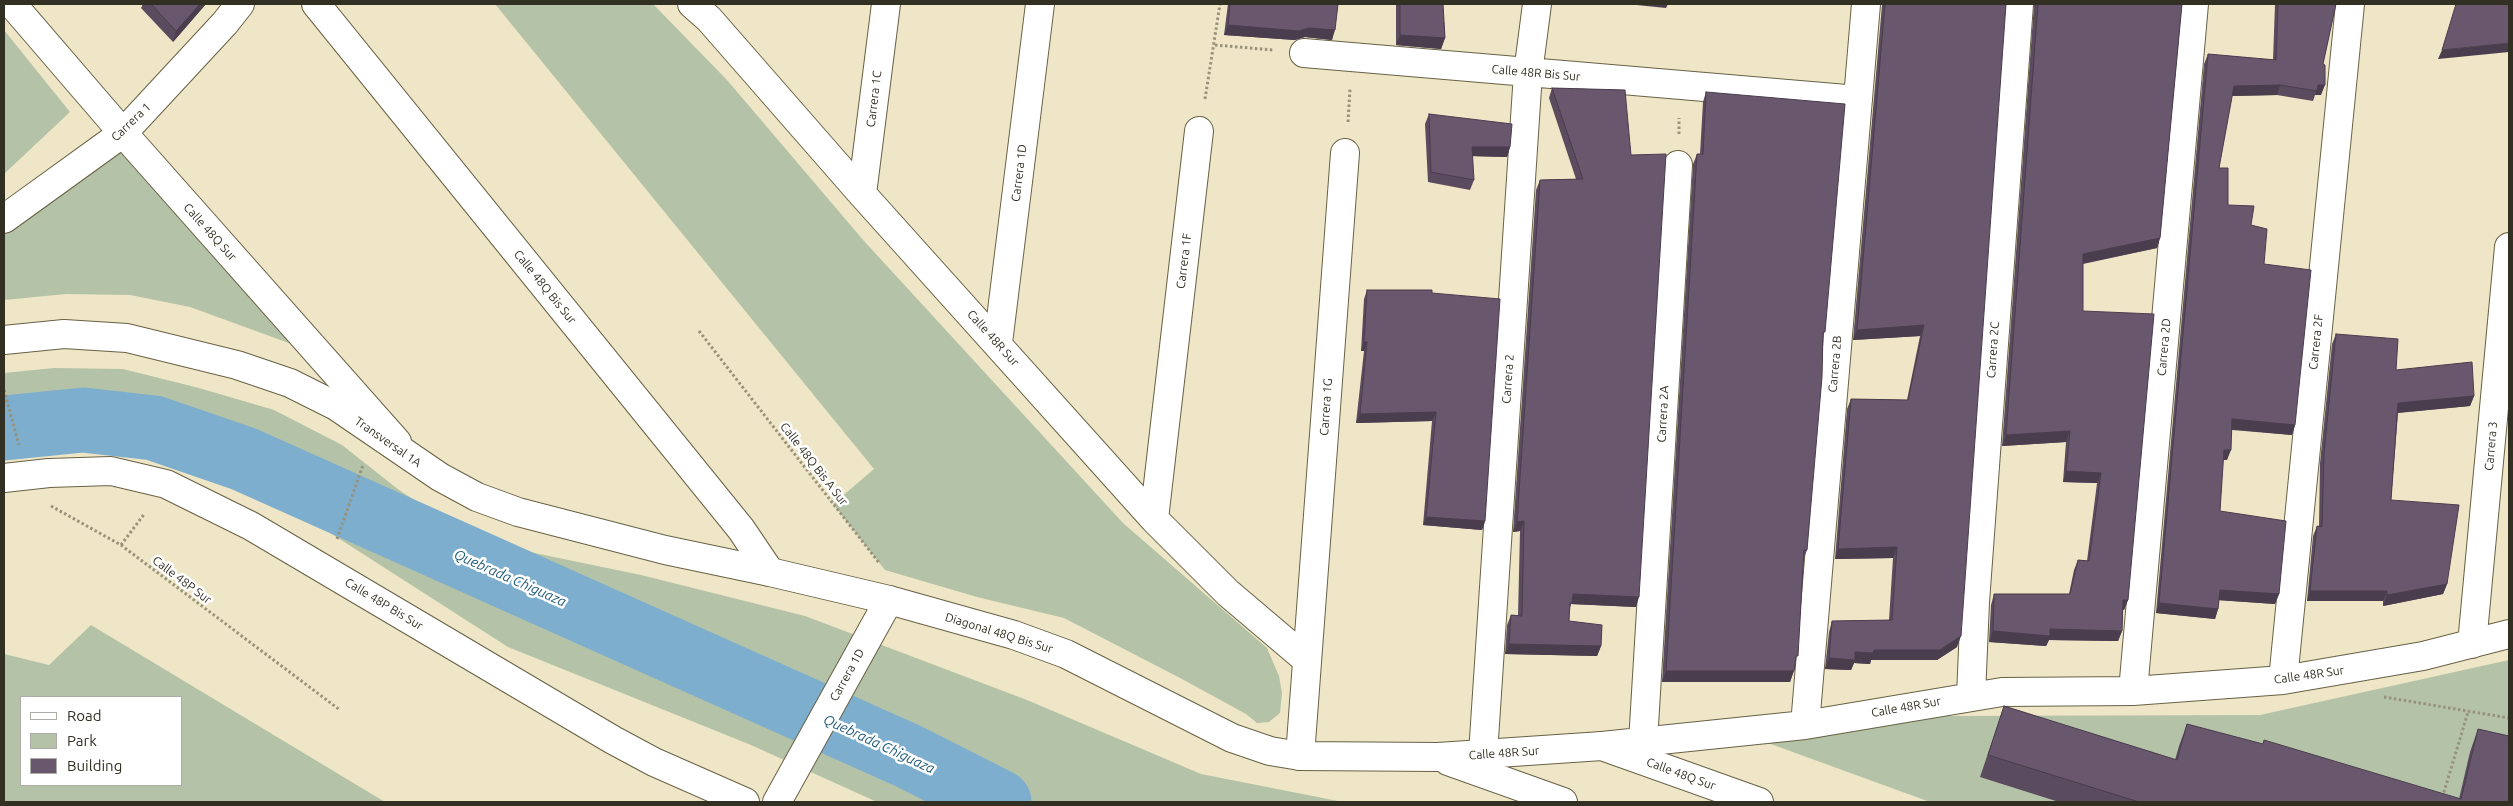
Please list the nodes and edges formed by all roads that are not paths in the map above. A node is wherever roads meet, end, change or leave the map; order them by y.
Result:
1 (12, 4) edge
2 (240, 4) edge
3 (316, 4) edge
4 (886, 4) edge
5 (1040, 4) edge
6 (1537, 4) edge
7 (1866, 4) edge
8 (2019, 4) edge
9 (2194, 4) edge
10 (2350, 4) edge
11 (704, 9) edge
12 (1304, 53) road end
13 (1528, 73) junction
14 (1858, 100) junction
15 (1199, 131) road end
16 (123, 133) junction
17 (1345, 153) road end
18 (1678, 165) road end
19 (862, 194) junction
20 (4, 218) edge
21 (2509, 247) edge
22 (4, 340) edge
23 (998, 343) junction
24 (410, 458) junction
25 (4, 478) edge
26 (1154, 519) junction
27 (770, 572) junction
28 (901, 604) junction
29 (2509, 634) edge
30 (2472, 644) junction
31 (1307, 660) junction
32 (2283, 680) junction
33 (2133, 691) junction
34 (1971, 696) junction
35 (1805, 725) junction
36 (1643, 742) junction
37 (1602, 746) junction
38 (1483, 754) junction
39 (1300, 756) junction
40 (1438, 757) junction
41 (745, 802) edge
42 (777, 802) edge
43 (1564, 802) edge
44 (1759, 802) edge

1 - 16 street, Calle 48Q Sur
2 - 16 street, Carrera 1
3 - 27 street, Calle 48Q Bis Sur
4 - 19 street, Carrera 1C
5 - 23 street, Carrera 1D
6 - 13 street, Carrera 2
7 - 14 street, Carrera 2B
8 - 34 street, Carrera 2C
9 - 33 street, Carrera 2D
10 - 32 street, Carrera 2F
11 - 19 street, Calle 48R Sur
12 - 13 street, Calle 48R Bis Sur
13 - 14 street, Calle 48R Bis Sur
13 - 38 street, Carrera 2
14 - 35 street, Carrera 2B
15 - 26 street, Carrera 1F
16 - 20 street, Carrera 1
16 - 24 street, Calle 48Q Sur
17 - 31 street, Carrera 1G
18 - 36 street, Carrera 2A
19 - 23 street, Calle 48R Sur
21 - 30 street, Carrera 3
22 - 24 street, Transversal 1A
23 - 26 street, Calle 48R Sur
24 - 27 street, Transversal 1A
25 - 41 street, Calle 48P Bis Sur
26 - 31 street, Calle 48R Sur
27 - 28 street, Diagonal 48Q Bis Sur
28 - 39 street, Diagonal 48Q Bis Sur
28 - 42 street, Carrera 1D
29 - 30 street, Calle 48R Sur
30 - 32 street, Calle 48R Sur
31 - 39 street, Carrera 1G
32 - 33 street, Calle 48R Sur
33 - 34 street, Calle 48R Sur
34 - 35 street, Calle 48R Sur
35 - 36 street, Calle 48R Sur
36 - 37 street, Calle 48R Sur
37 - 38 street, Calle 48R Sur
37 - 44 street, Calle 48Q Sur
38 - 40 street, Calle 48R Sur
39 - 40 street, Calle 48R Sur
40 - 43 street

